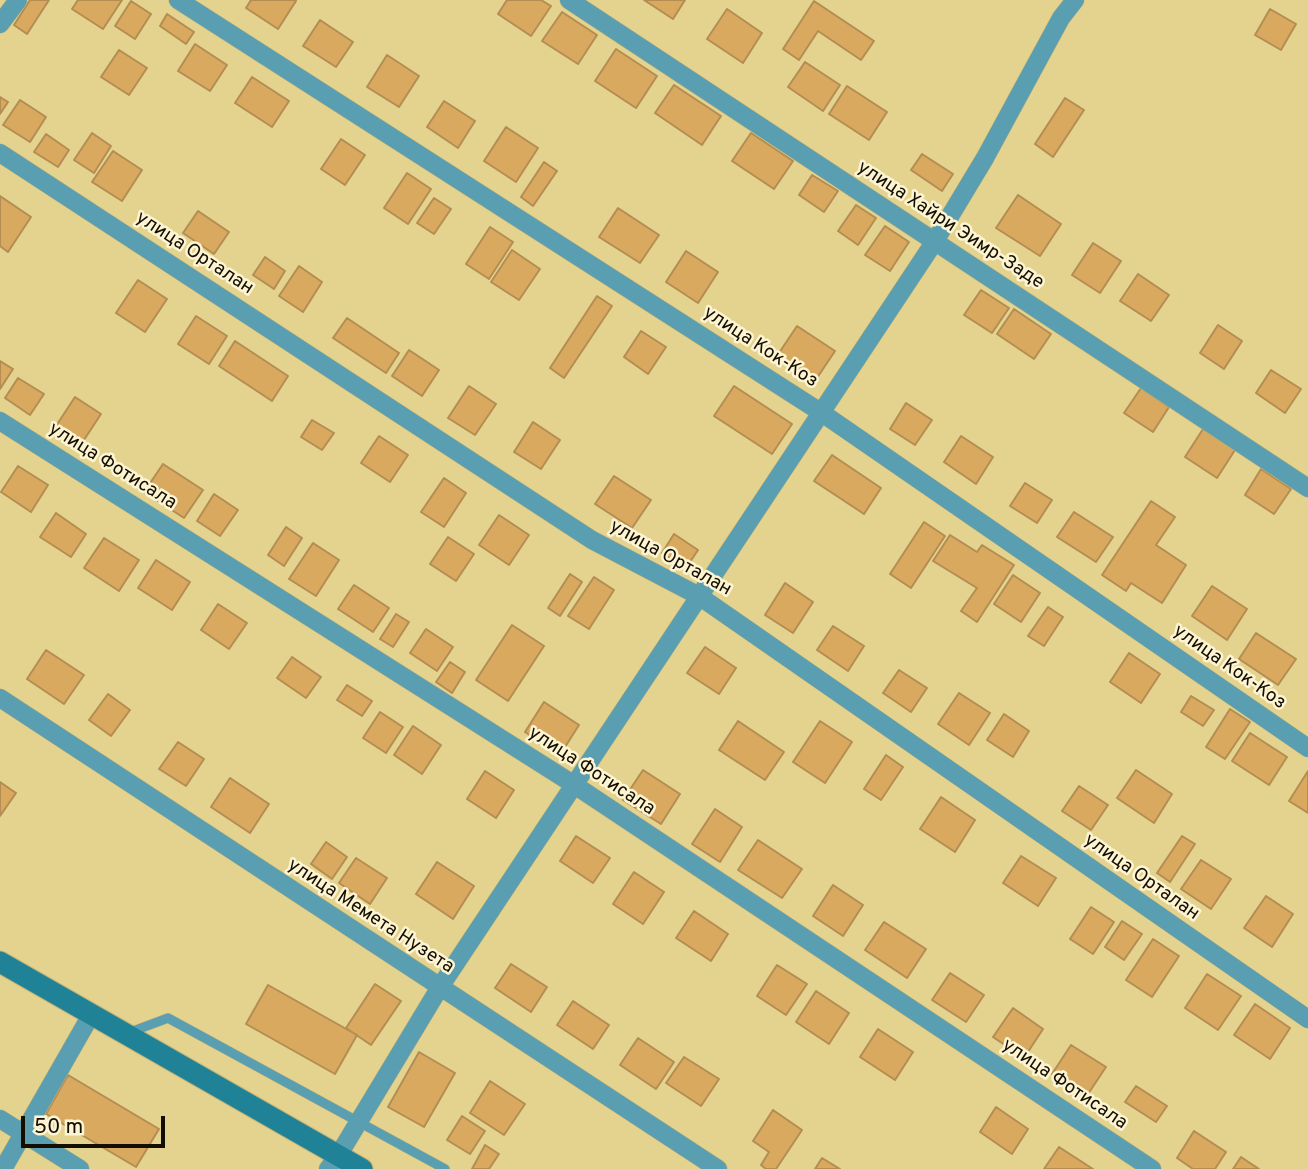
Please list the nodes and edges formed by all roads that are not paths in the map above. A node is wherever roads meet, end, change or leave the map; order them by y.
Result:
1 (18, 0) edge
2 (178, 0) edge
3 (569, 0) edge
4 (1075, 0) edge
5 (0, 24) edge
6 (0, 153) edge
7 (935, 241) junction
8 (822, 414) junction
9 (0, 421) edge
10 (1308, 488) edge
11 (699, 596) junction
12 (0, 698) edge
13 (1308, 748) edge
14 (573, 784) junction
15 (0, 962) edge
16 (440, 987) junction
17 (92, 1015) junction
18 (1308, 1019) edge
19 (124, 1034) junction
20 (0, 1119) edge
21 (359, 1122) junction
22 (24, 1134) junction
23 (333, 1163) edge
24 (3, 1169) edge
25 (80, 1169) edge
26 (362, 1169) edge
27 (445, 1169) edge
28 (719, 1169) edge
29 (1152, 1169) edge

1 - 5 street
2 - 8 street, улица Кок-Коз
3 - 7 street, улица Хайри Эимр-Заде
4 - 7 street
6 - 11 street, улица Орталан
7 - 8 street
7 - 10 street, улица Хайри Эимр-Заде
8 - 11 street
8 - 13 street, улица Кок-Коз
9 - 14 street, улица Фотисала
11 - 14 street
11 - 18 street, улица Орталан
12 - 16 street, улица Мемета Нузета
14 - 16 street
14 - 29 street, улица Фотисала
15 - 17 main road
16 - 21 street
16 - 28 street, улица Мемета Нузета
17 - 19 main road
17 - 22 street
19 - 21 lane
19 - 23 main road
20 - 22 street
21 - 23 street
21 - 27 lane
22 - 24 street
22 - 25 street
23 - 26 main road

